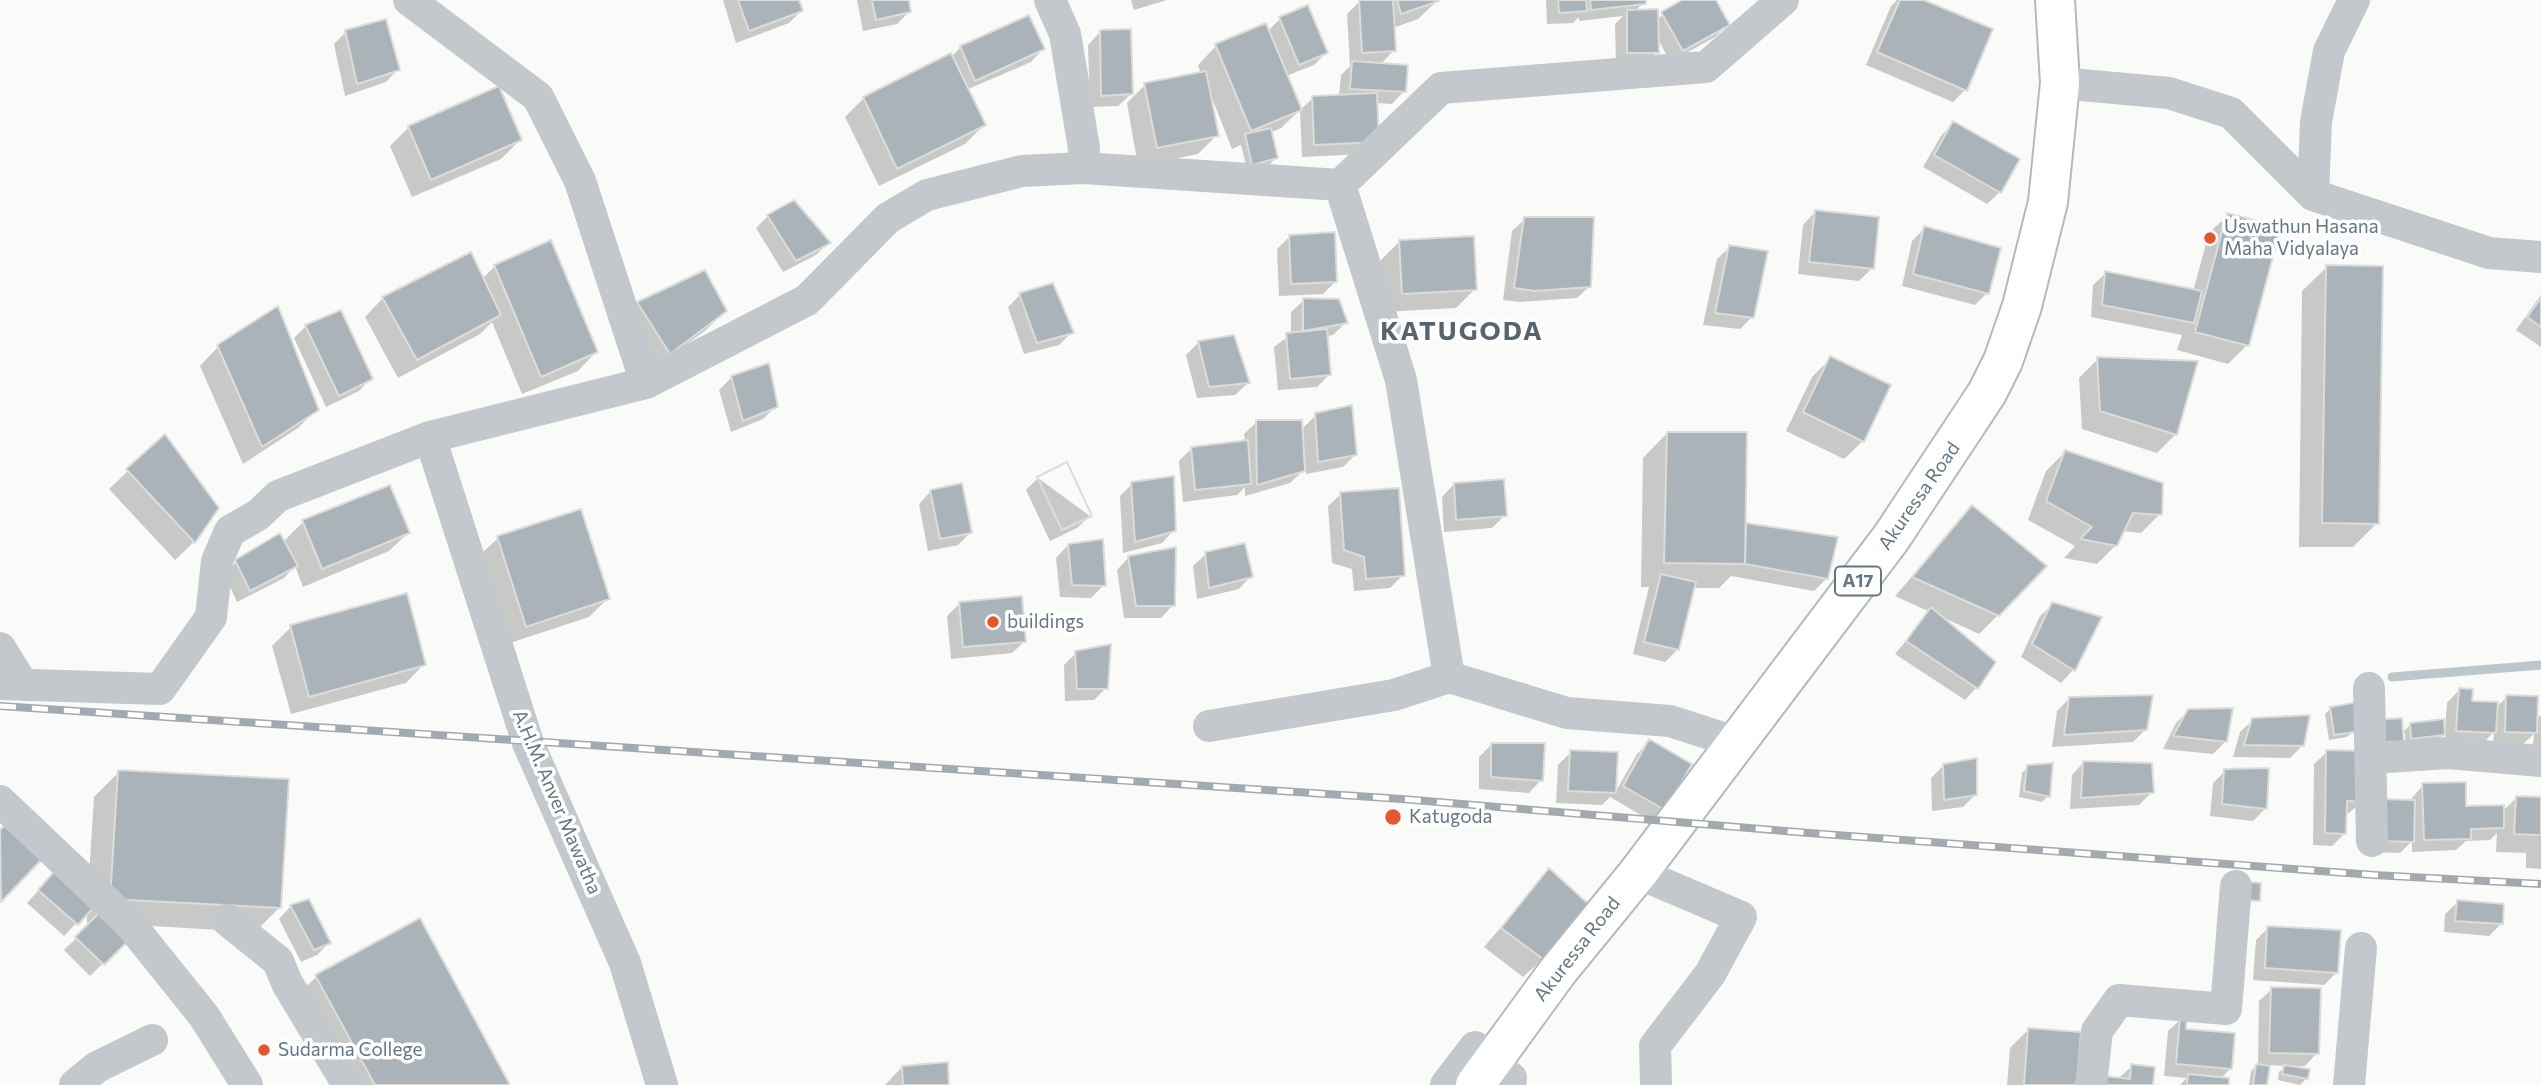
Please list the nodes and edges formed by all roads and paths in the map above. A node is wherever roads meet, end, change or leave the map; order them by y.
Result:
1 (409, 0) edge
2 (1050, 0) edge
3 (1783, 0) edge
4 (2055, 0) edge
5 (2354, 0) edge
6 (2060, 83) junction
7 (1083, 168) junction
8 (1340, 185) junction
9 (2313, 195) junction
10 (2541, 257) edge
11 (646, 383) junction
12 (430, 437) junction
13 (0, 648) edge
14 (1448, 677) junction
15 (12, 685) edge
16 (2369, 688) dead end
17 (1209, 726) dead end
18 (1735, 743) junction
19 (2372, 758) junction
20 (2541, 761) edge
21 (0, 801) edge
22 (2372, 841) dead end
23 (1637, 873) junction
24 (2236, 886) dead end
25 (226, 920) dead end
26 (2361, 948) dead end
27 (152, 1040) dead end
28 (1492, 1077) edge
29 (75, 1085) edge
30 (247, 1085) edge
31 (348, 1085) edge
32 (662, 1085) edge
33 (1446, 1085) edge
34 (1656, 1085) edge
35 (2091, 1085) edge
36 (2348, 1085) edge

1 - 11 street
2 - 7 street
3 - 8 street
4 - 6 highway, Akuressa Road / A17
5 - 9 street
6 - 9 street
6 - 18 highway, Akuressa Road / A17
7 - 8 street
7 - 11 street
8 - 14 street
9 - 10 street
11 - 12 street
12 - 15 street
12 - 32 street, A.H.M. Anver Mawatha
13 - 15 street
14 - 17 street
14 - 18 street
16 - 19 street
18 - 23 highway, Akuressa Road / A17
19 - 20 street
19 - 22 street
21 - 30 street
23 - 28 highway, Akuressa Road / A17
23 - 34 street
24 - 35 street
25 - 31 street
26 - 36 street
27 - 29 street
28 - 33 street

